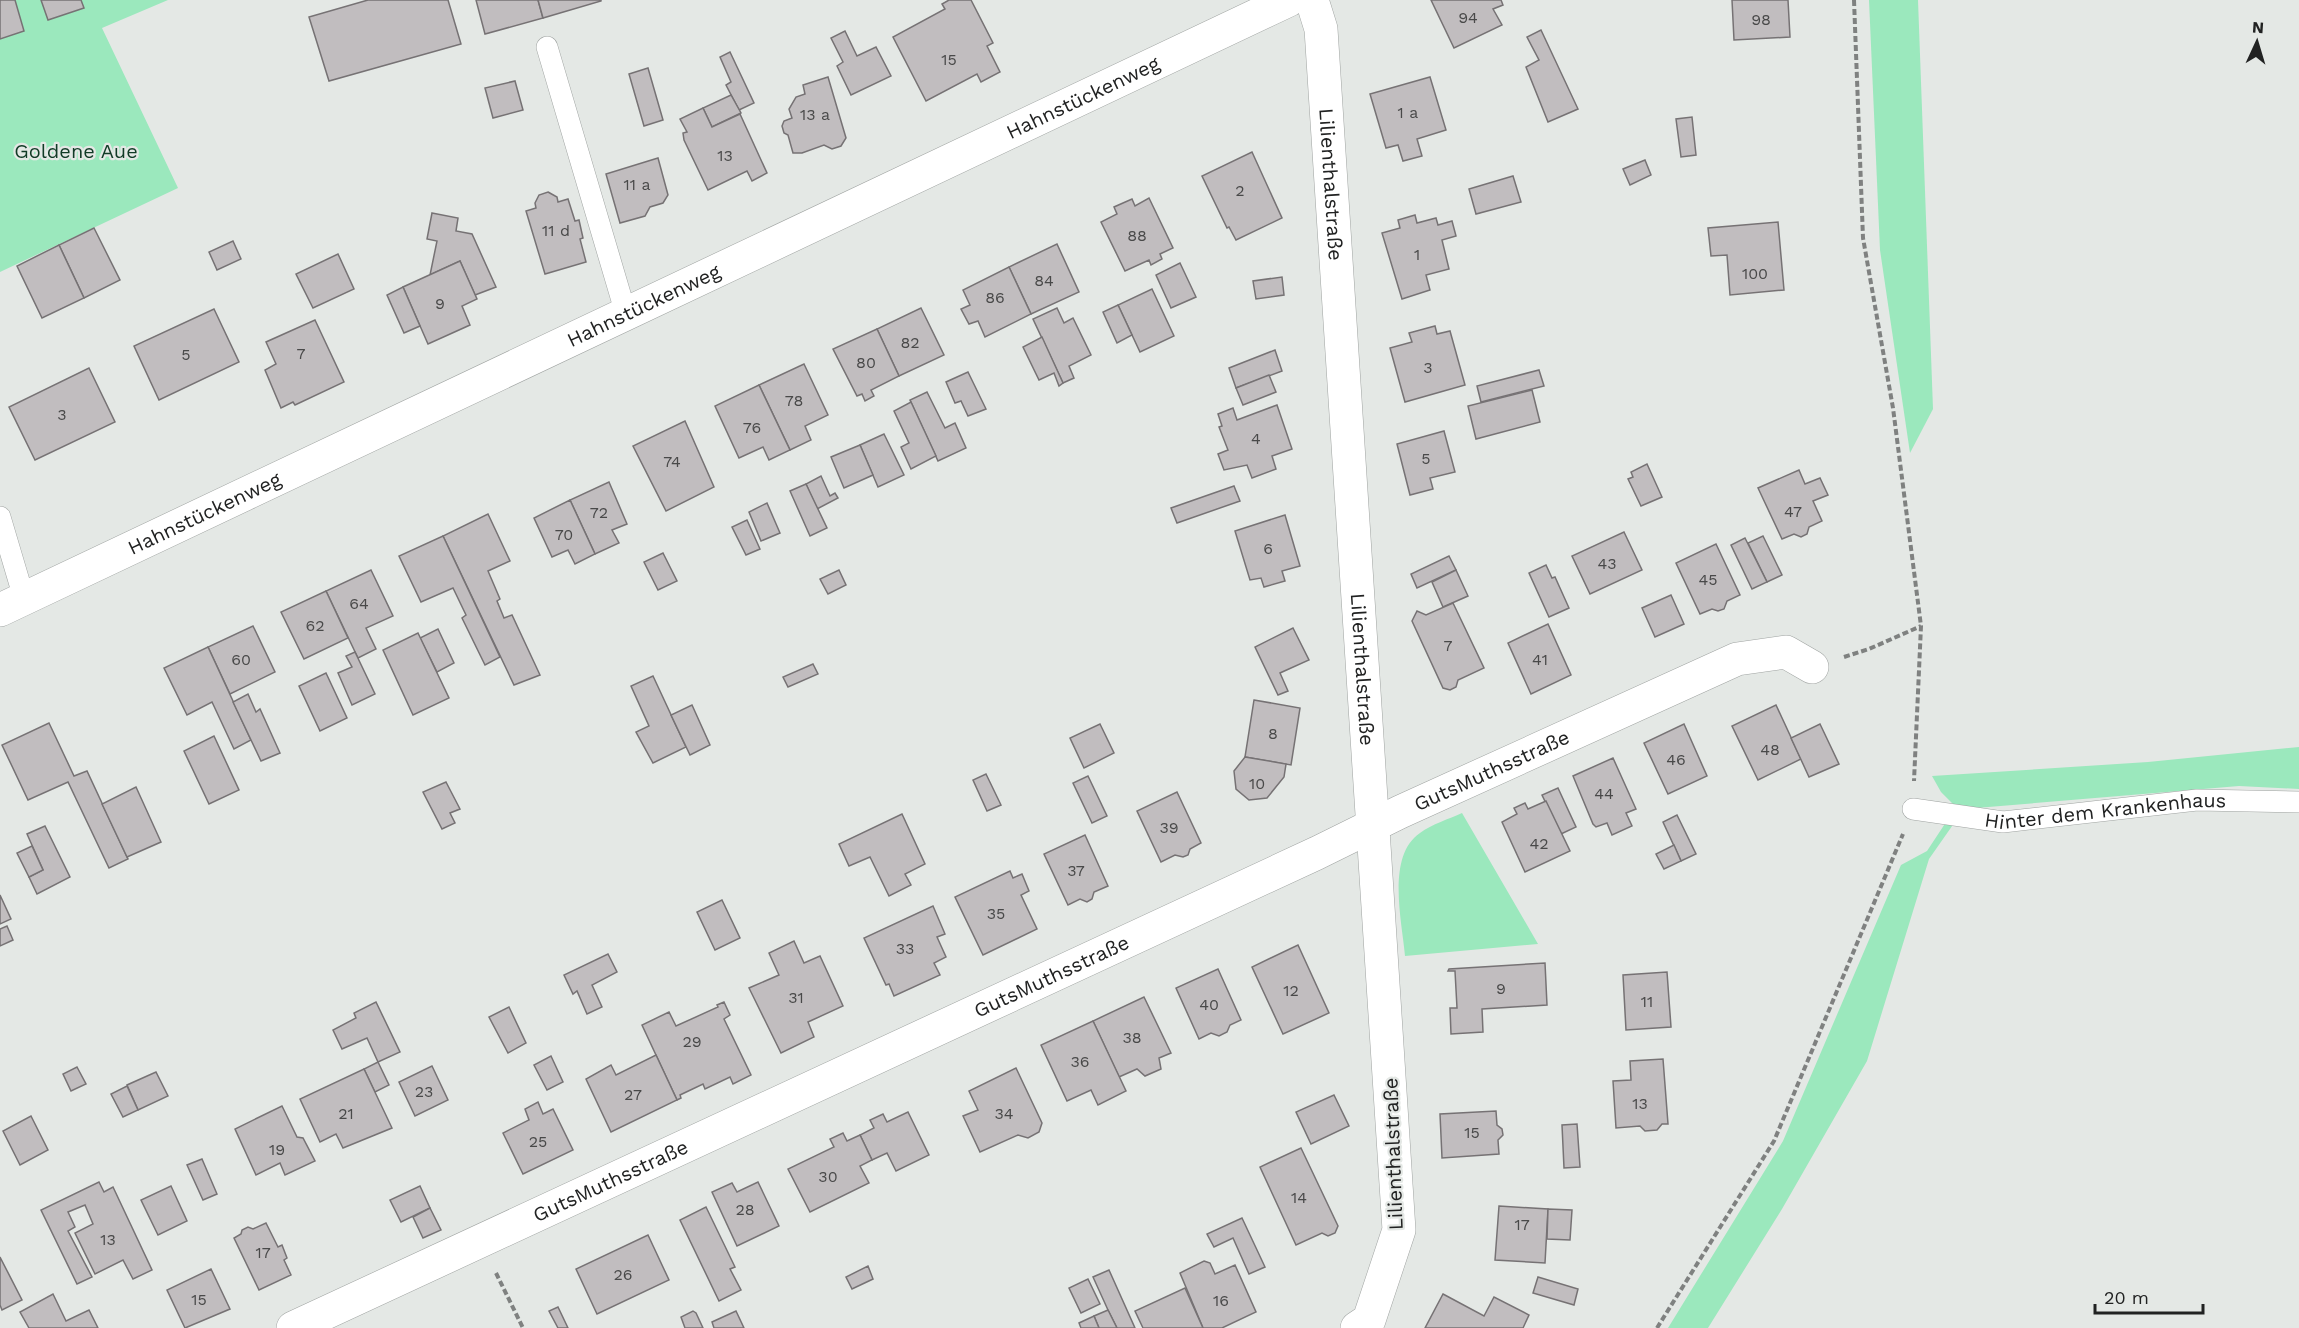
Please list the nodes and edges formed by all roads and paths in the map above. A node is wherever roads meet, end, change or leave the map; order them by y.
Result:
1 (1289, 0) edge
2 (1312, 0) edge
3 (1854, 0) edge
4 (547, 47) dead end
5 (626, 314) junction
6 (0, 517) edge
7 (12, 604) edge
8 (1921, 626) junction
9 (1869, 648) dead end
10 (1812, 667) dead end
11 (2299, 802) edge
12 (1913, 809) junction
13 (1374, 824) junction
14 (480, 1240) junction
15 (293, 1328) edge
16 (524, 1328) edge
17 (1357, 1328) edge
18 (1657, 1328) edge

1 - 5 street, Hahnstückenweg
2 - 13 street, Lilienthalstraße
3 - 8 path
4 - 5 lane
5 - 7 street, Hahnstückenweg
6 - 7 lane
8 - 9 path
8 - 12 path
10 - 13 street, GutsMuthsstraße
11 - 12 lane, Hinter dem Krankenhaus
12 - 18 path
13 - 14 street, GutsMuthsstraße
13 - 17 street, Lilienthalstraße
14 - 15 street, GutsMuthsstraße
14 - 16 path

